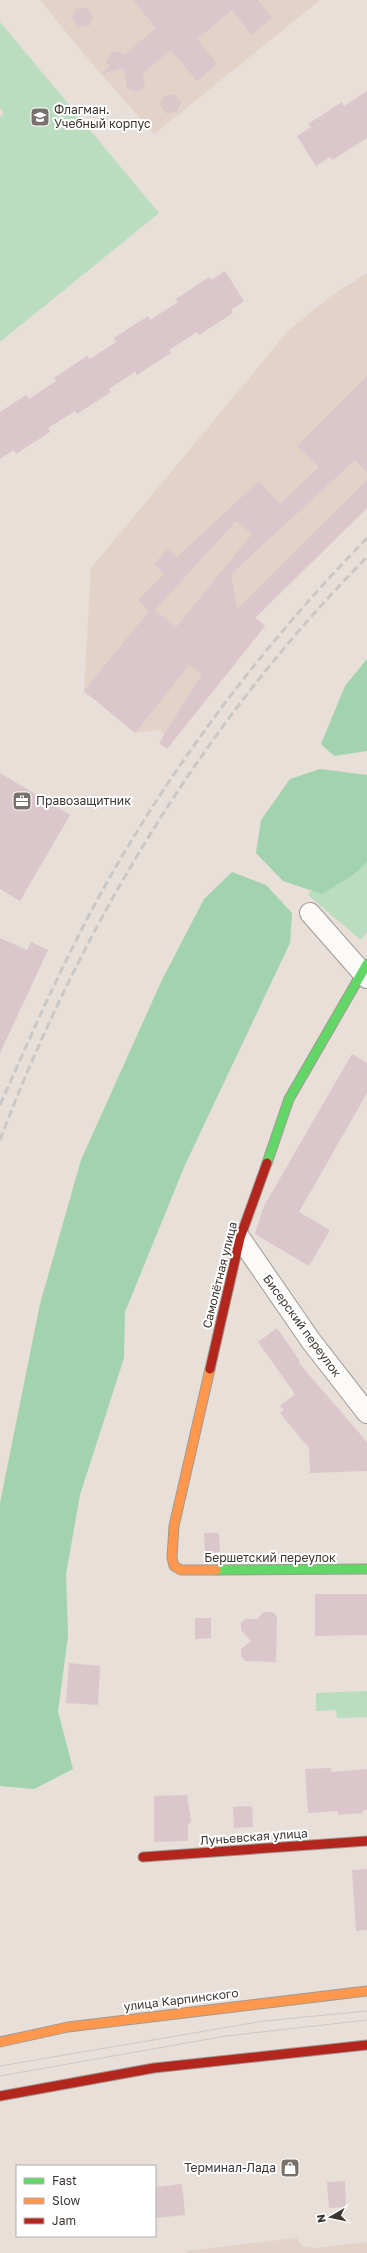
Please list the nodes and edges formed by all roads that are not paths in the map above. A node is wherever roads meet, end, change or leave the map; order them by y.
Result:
1 (310, 912) dead end
2 (365, 971) edge
3 (240, 1238) junction
4 (367, 1413) edge
5 (174, 1566) joint
6 (367, 1569) edge
7 (367, 1842) edge
8 (144, 1857) dead end
9 (367, 1991) edge
10 (0, 2042) edge
11 (367, 2046) edge
12 (0, 2096) edge

1 - 2 street
2 - 3 street, Самолётная улица
3 - 4 street, Бисерский переулок
3 - 5 street, Самолётная улица
5 - 6 street, Бершетский переулок
7 - 8 street, Луньевская улица
9 - 10 street, улица Карпинского
11 - 12 street

